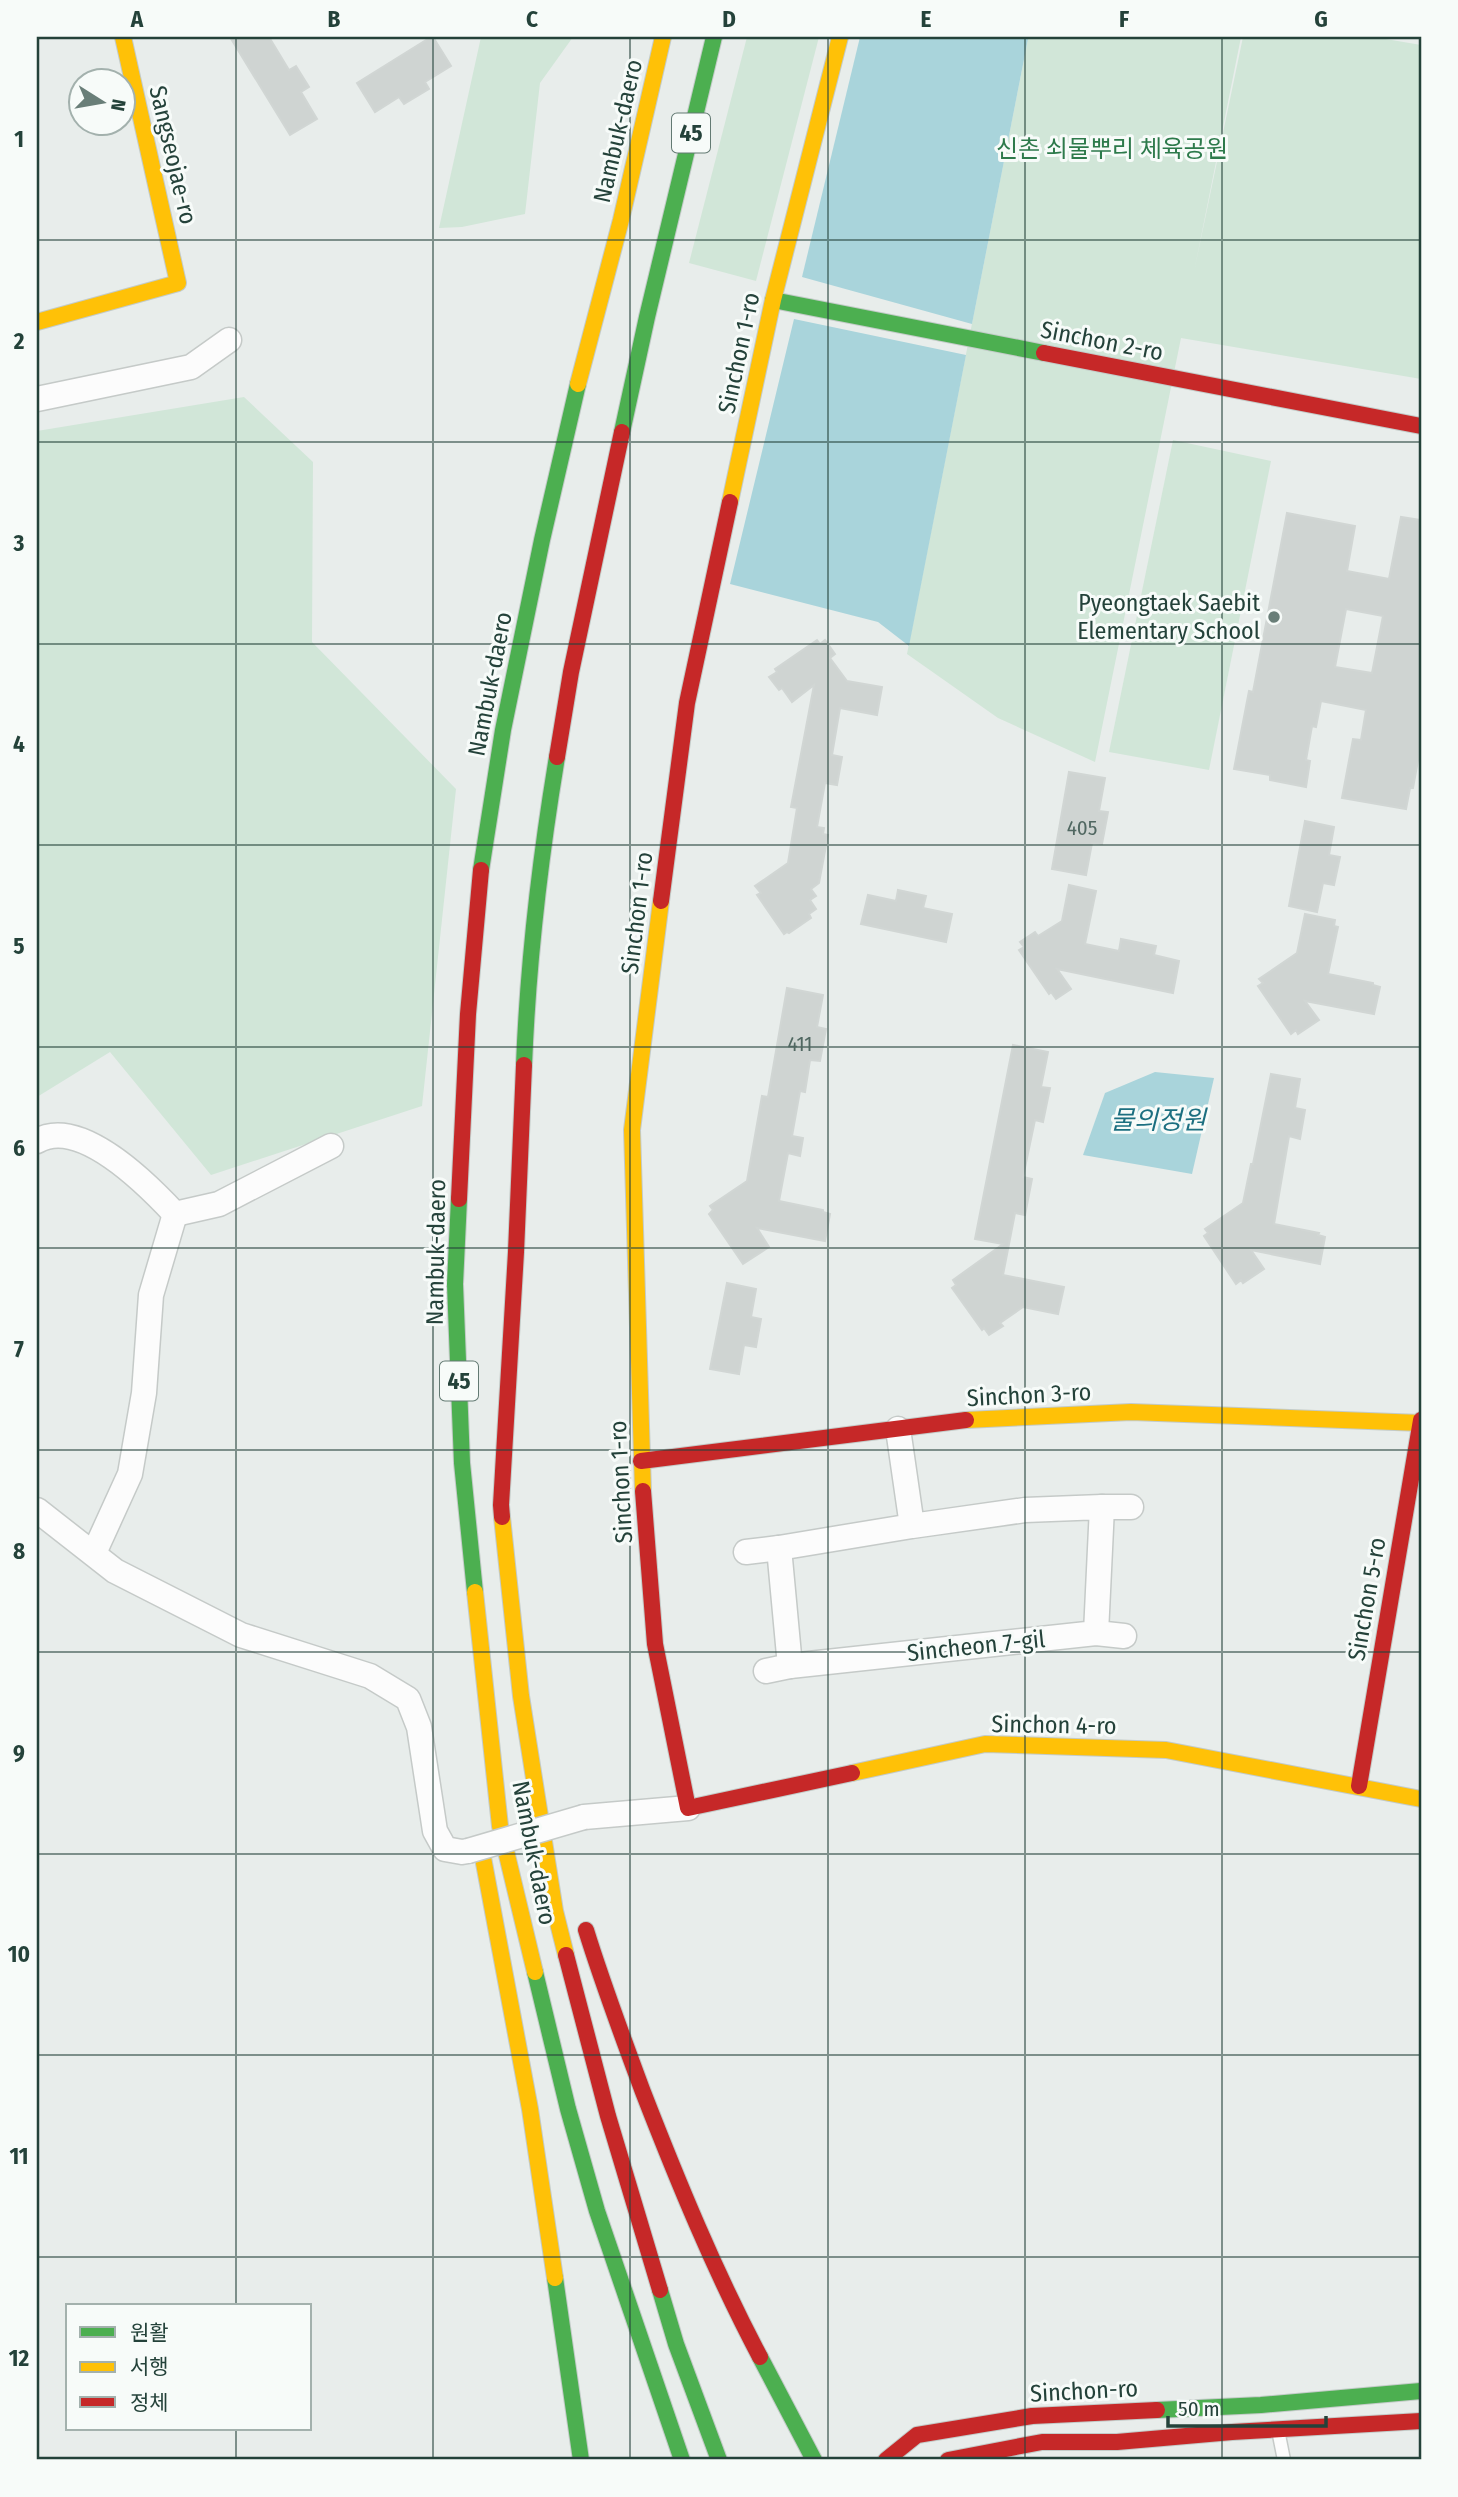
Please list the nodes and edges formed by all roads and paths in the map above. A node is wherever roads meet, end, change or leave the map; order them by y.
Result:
1 (123, 37) edge
2 (663, 37) edge
3 (714, 37) edge
4 (840, 37) edge
5 (773, 300) junction
6 (37, 322) edge
7 (229, 340) dead end
8 (37, 399) edge
9 (1421, 426) edge
10 (37, 1141) edge
11 (331, 1146) dead end
12 (175, 1214) junction
13 (1421, 1422) edge
14 (898, 1429) junction
15 (641, 1461) junction
16 (1102, 1507) junction
17 (1131, 1507) dead end
18 (37, 1510) edge
19 (912, 1526) junction
20 (779, 1548) junction
21 (746, 1552) dead end
22 (94, 1553) junction
23 (512, 1602) junction
24 (1096, 1633) junction
25 (1124, 1636) dead end
26 (482, 1648) junction
27 (534, 1661) dead end
28 (790, 1666) junction
29 (766, 1671) dead end
30 (472, 1721) dead end
31 (1359, 1786) junction
32 (1421, 1799) edge
33 (559, 1801) dead end
34 (688, 1808) junction
35 (477, 1825) dead end
36 (565, 1841) dead end
37 (583, 1920) dead end
38 (1421, 2392) edge
39 (1109, 2413) junction
40 (1421, 2421) edge
41 (1278, 2429) junction
42 (1119, 2451) edge
43 (581, 2460) edge
44 (682, 2460) edge
45 (719, 2460) edge
46 (814, 2460) edge
47 (886, 2460) edge
48 (948, 2460) edge
49 (1284, 2460) edge

1 - 6 main road, Sangseojae-ro
2 - 26 main road, Nambuk-daero / 45
3 - 23 main road, Nambuk-daero / 45
4 - 5 main road, Sinchon 1-ro
5 - 9 main road, Sinchon 2-ro
5 - 15 main road, Sinchon 1-ro
7 - 8 street
10 - 12 street
11 - 12 street
12 - 22 street
13 - 14 main road, Sinchon 3-ro
13 - 31 main road, Sinchon 5-ro
14 - 15 main road, Sinchon 3-ro
14 - 19 street
15 - 34 main road, Sinchon 1-ro
16 - 17 street
16 - 19 street
16 - 24 street
18 - 22 street
19 - 20 street
20 - 21 street
20 - 28 street
22 - 34 street, bridge
23 - 27 main road
23 - 45 main road, Nambuk-daero / 45
24 - 25 street, Sincheon 7-gil
24 - 28 street, Sincheon 7-gil
26 - 30 main road
26 - 44 main road, Nambuk-daero / 45
28 - 29 street, Sincheon 7-gil
31 - 32 main road, Sinchon 4-ro
31 - 34 main road, Sinchon 4-ro
33 - 36 main road
35 - 43 main road
37 - 46 main road
38 - 39 main road, Sinchon-ro
39 - 42 street
39 - 47 main road, Sinchon-ro
40 - 41 main road, Sinchon-ro
41 - 42 main road, Sinchon-ro
41 - 49 lane
42 - 48 main road, Sinchon-ro

